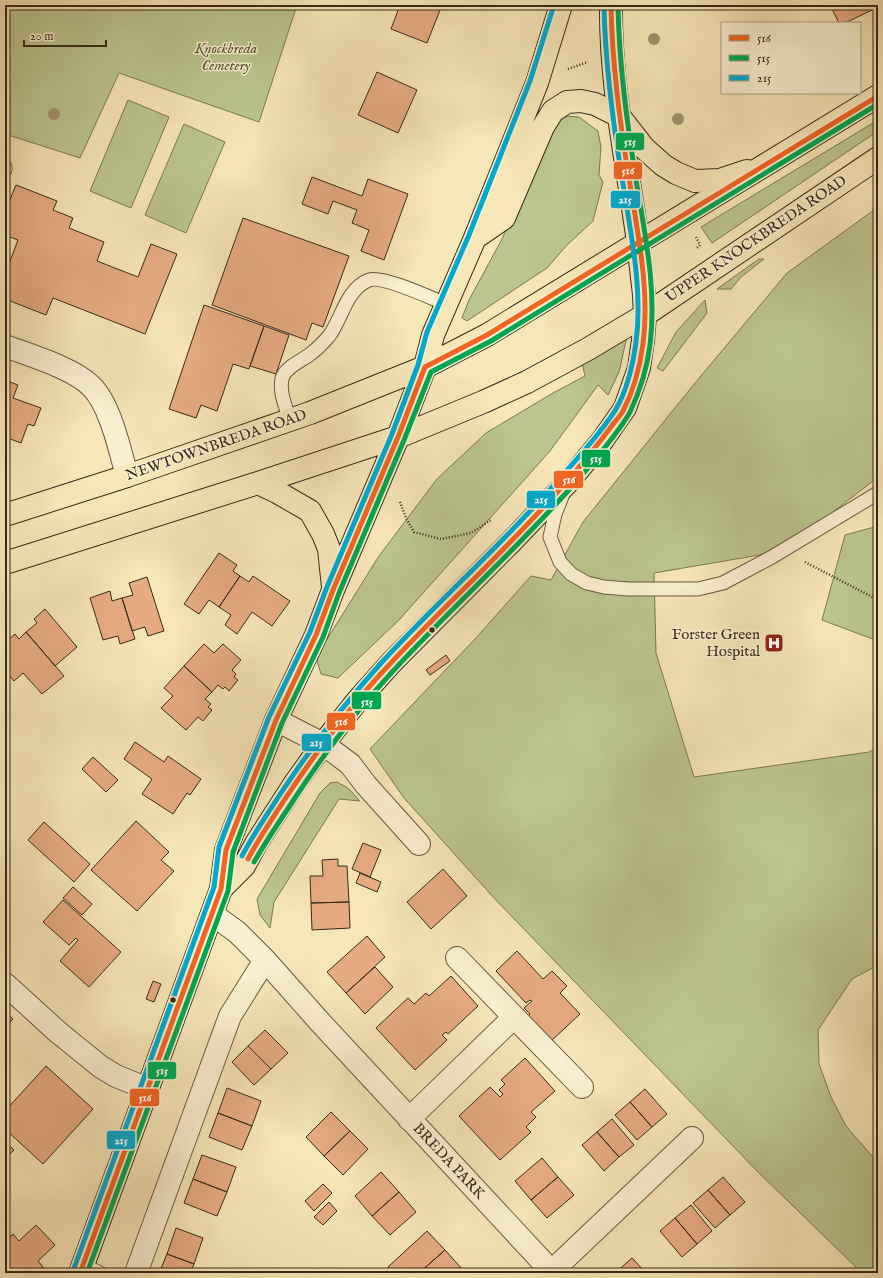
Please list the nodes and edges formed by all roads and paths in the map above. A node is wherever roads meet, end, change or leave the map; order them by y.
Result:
1 (561, 5) edge
2 (611, 5) edge
3 (590, 61) dead end
4 (566, 69) dead end
5 (878, 96) edge
6 (618, 116) junction
7 (878, 158) edge
8 (762, 166) junction
9 (694, 234) dead end
10 (475, 238) junction
11 (638, 242) junction
12 (700, 245) dead end
13 (446, 304) junction
14 (645, 314) junction
15 (5, 346) edge
16 (425, 367) junction
17 (290, 420) junction
18 (398, 436) junction
19 (127, 476) junction
20 (568, 482) junction
21 (258, 483) junction
22 (878, 493) edge
23 (400, 502) dead end
24 (5, 515) edge
25 (491, 520) dead end
26 (783, 550) junction
27 (5, 563) edge
28 (333, 590) junction
29 (878, 600) edge
30 (276, 720) junction
31 (322, 744) junction
32 (419, 844) dead end
33 (221, 889) junction
34 (212, 914) junction
35 (457, 958) dead end
36 (266, 960) junction
37 (5, 984) edge
38 (514, 1017) junction
39 (582, 1087) dead end
40 (148, 1089) junction
41 (409, 1119) junction
42 (692, 1138) dead end
43 (88, 1270) edge
44 (552, 1272) edge
45 (136, 1273) edge

1 - 10 main road
2 - 6 main road
3 - 4 path
5 - 8 main road
6 - 8 main road
6 - 10 main road
6 - 11 main road
7 - 14 main road, UPPER KNOCKBREDA ROAD
8 - 11 main road
9 - 12 path
10 - 13 main road
11 - 14 main road
11 - 16 main road
13 - 16 main road
13 - 17 lane
14 - 18 main road, UPPER KNOCKBREDA ROAD
14 - 20 main road
15 - 19 street
16 - 17 main road, NEWTOWNBREDA ROAD
16 - 18 main road
17 - 19 main road, NEWTOWNBREDA ROAD
18 - 21 main road
18 - 28 main road
19 - 24 main road, NEWTOWNBREDA ROAD
20 - 26 lane
20 - 31 main road
21 - 27 main road
21 - 28 main road
22 - 26 lane
23 - 25 path
26 - 29 path
28 - 30 main road
30 - 31 street
30 - 33 main road
31 - 32 street
31 - 33 main road
33 - 34 main road
34 - 36 street, BREDA PARK
34 - 40 main road
35 - 38 street
36 - 41 street, BREDA PARK
36 - 45 street
37 - 40 street
38 - 39 street
38 - 41 street
40 - 43 main road
41 - 44 street, BREDA PARK
42 - 44 street

